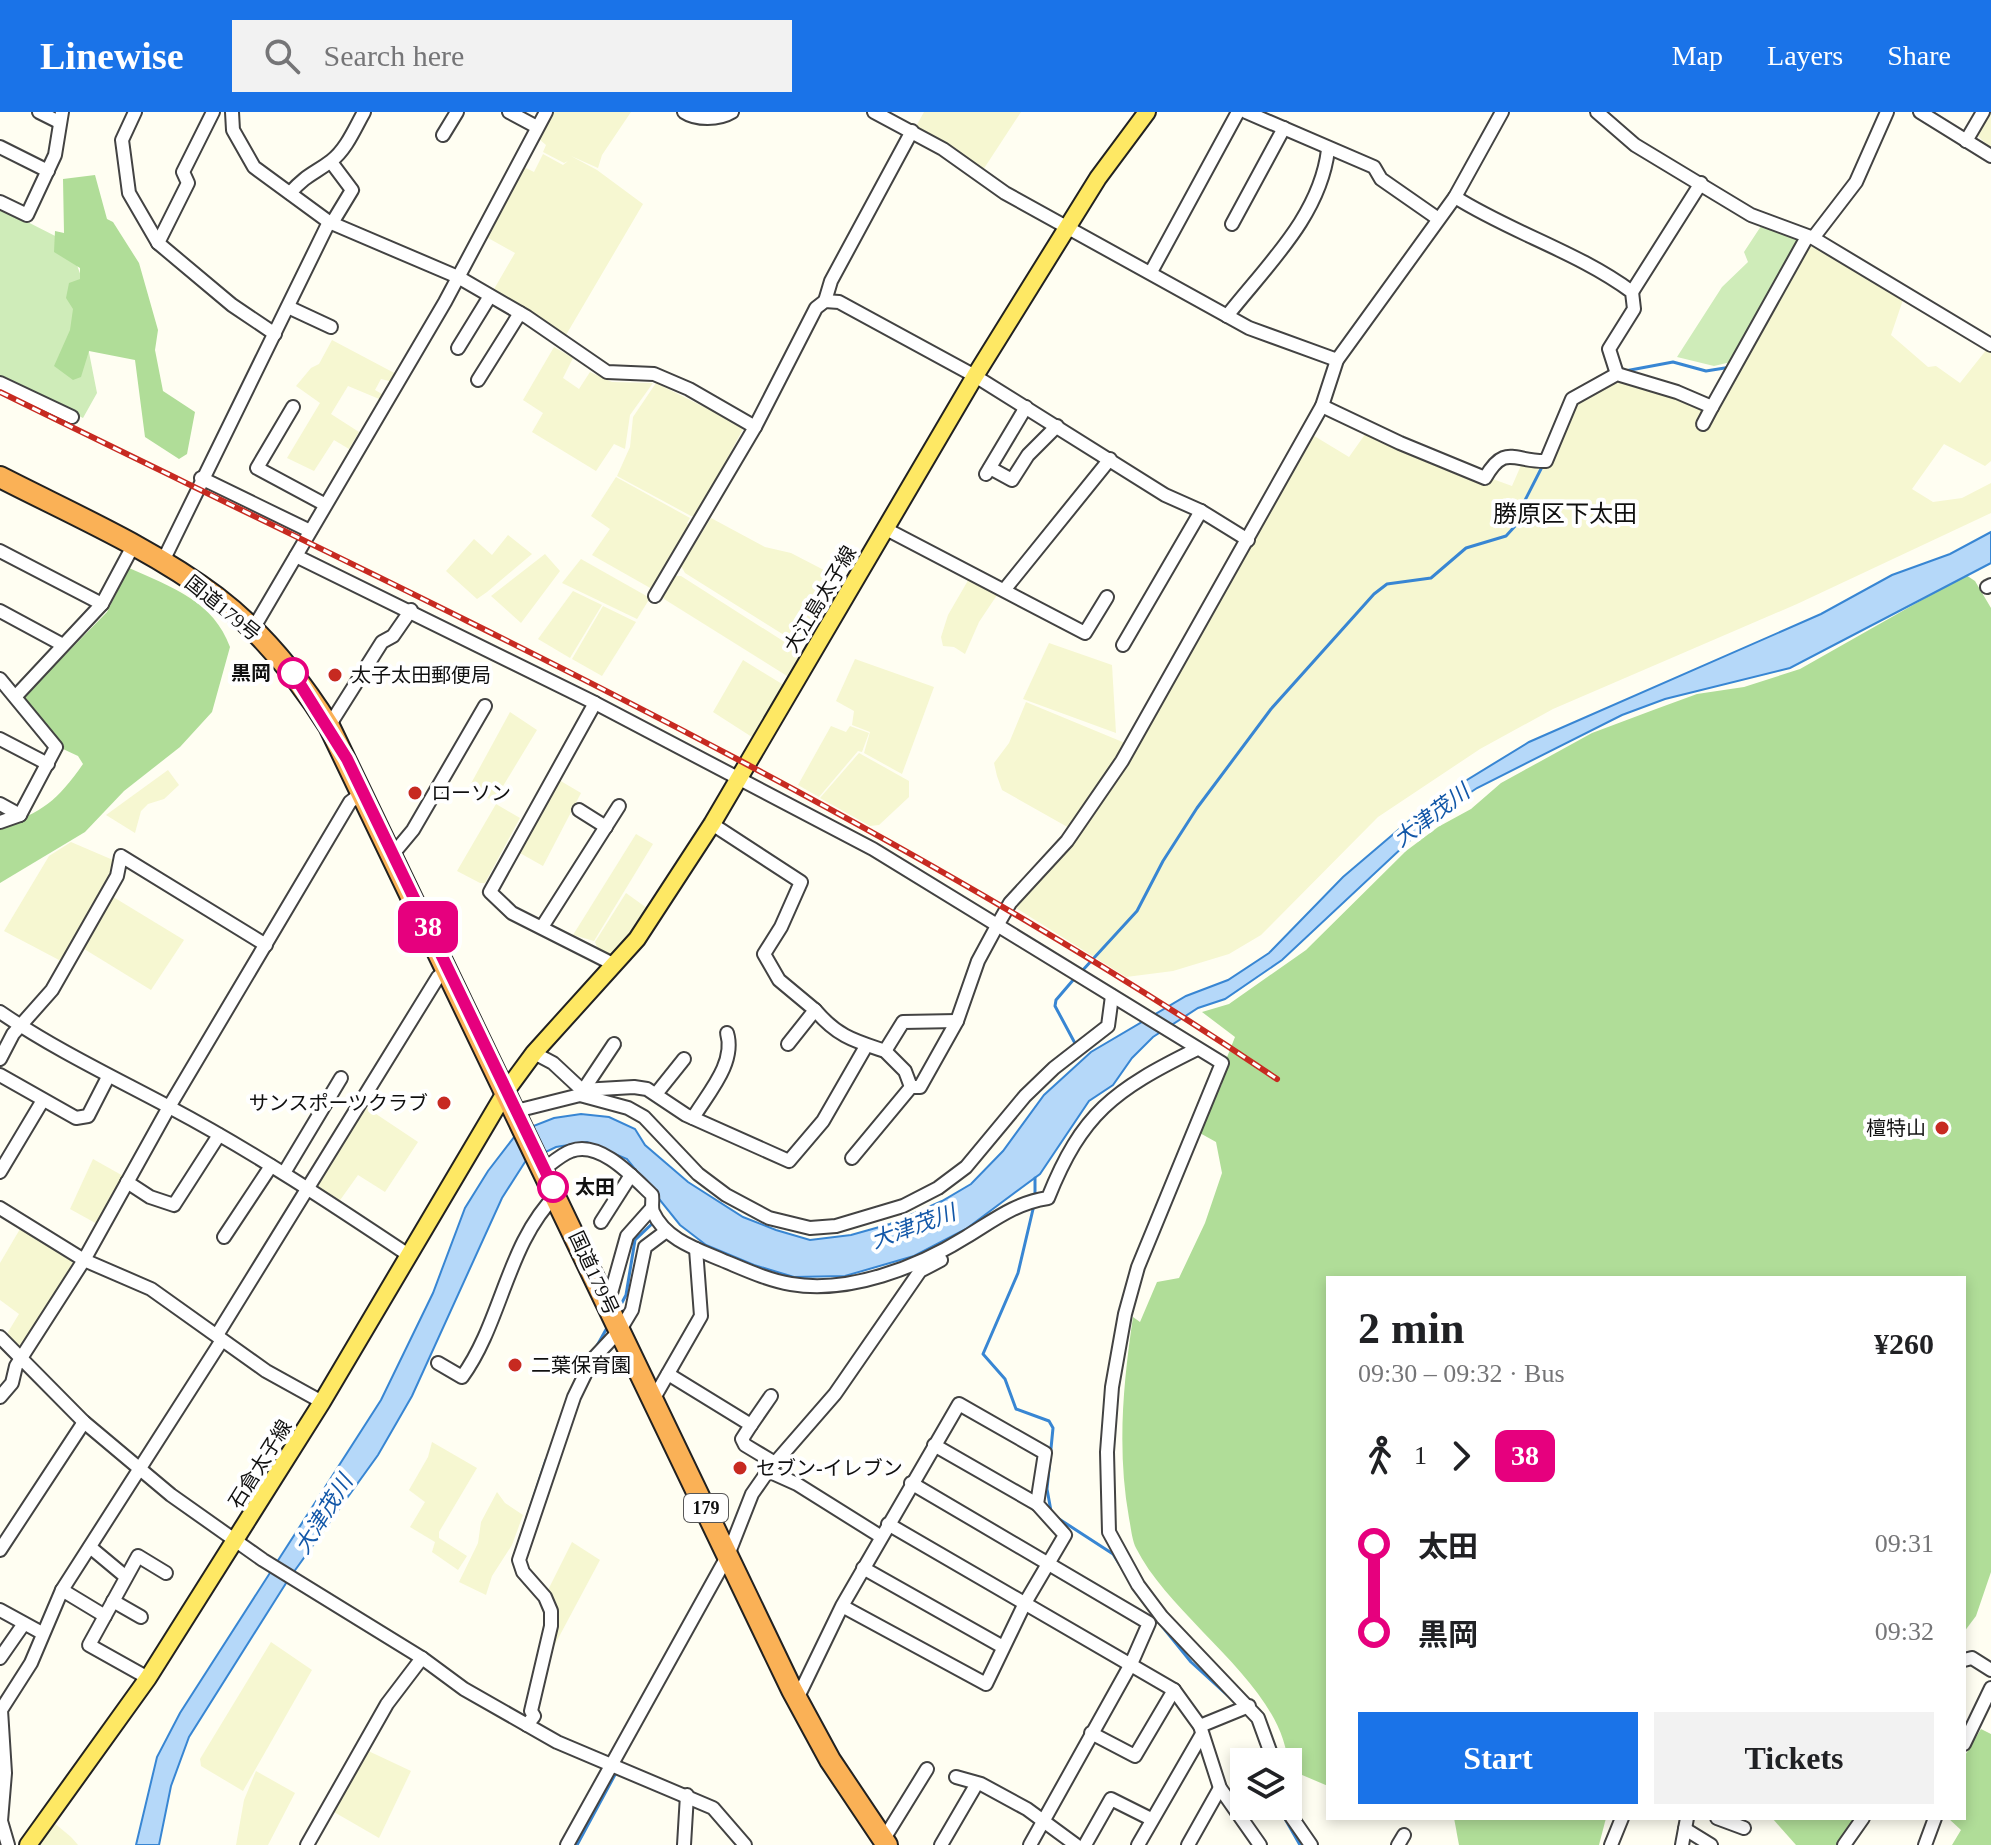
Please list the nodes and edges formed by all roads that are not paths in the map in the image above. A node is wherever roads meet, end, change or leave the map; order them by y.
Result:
1 (39, 112) edge
2 (135, 112) edge
3 (213, 112) edge
4 (232, 112) edge
5 (364, 112) edge
6 (457, 112) edge
7 (509, 112) edge
8 (546, 112) edge
9 (684, 112) edge
10 (732, 112) edge
11 (874, 112) edge
12 (1147, 112) edge
13 (1238, 112) edge
14 (1246, 112) edge
15 (1502, 112) edge
16 (1597, 112) edge
17 (1887, 112) edge
18 (1920, 112) edge
19 (1983, 112) edge
20 (60, 117) edge
21 (537, 127) junction
22 (1284, 128) junction
23 (912, 131) junction
24 (443, 135) dead end
25 (1966, 141) junction
26 (0, 147) edge
27 (1328, 150) junction
28 (1991, 156) edge
29 (331, 162) junction
30 (48, 171) junction
31 (1701, 183) junction
32 (290, 193) junction
33 (1455, 197) junction
34 (0, 202) edge
35 (1437, 218) junction
36 (330, 222) junction
37 (1232, 224) dead end
38 (1066, 228) junction
39 (1810, 237) junction
40 (158, 243) junction
41 (1151, 272) junction
42 (458, 277) junction
43 (1632, 292) junction
44 (490, 296) junction
45 (825, 301) junction
46 (288, 307) junction
47 (520, 313) junction
48 (1227, 316) junction
49 (331, 327) dead end
50 (275, 334) junction
51 (1991, 345) edge
52 (458, 348) dead end
53 (1337, 360) junction
54 (1616, 370) junction
55 (975, 376) junction
56 (478, 380) dead end
57 (0, 383) edge
58 (1322, 406) junction
59 (293, 407) dead end
60 (1026, 407) junction
61 (1712, 407) junction
62 (72, 417) dead end
63 (1703, 424) dead end
64 (1057, 426) junction
65 (755, 427) junction
66 (1110, 459) junction
67 (0, 477) edge
68 (201, 478) junction
69 (324, 504) junction
70 (1201, 511) junction
71 (886, 529) junction
72 (310, 531) junction
73 (1248, 540) junction
74 (133, 546) junction
75 (0, 551) edge
76 (296, 556) junction
77 (162, 563) junction
78 (1005, 589) junction
79 (655, 596) dead end
80 (1107, 597) dead end
81 (102, 604) junction
82 (411, 610) junction
83 (0, 611) edge
84 (253, 629) junction
85 (63, 645) junction
86 (1123, 645) dead end
87 (0, 679) edge
88 (16, 696) junction
89 (595, 703) junction
90 (485, 706) dead end
91 (329, 726) junction
92 (0, 739) edge
93 (48, 764) junction
94 (739, 777) junction
95 (363, 792) junction
96 (0, 804) edge
97 (619, 806) dead end
98 (579, 810) dead end
99 (20, 815) junction
100 (0, 822) edge
101 (712, 824) junction
102 (606, 827) junction
103 (393, 854) junction
104 (998, 924) junction
105 (542, 927) junction
106 (266, 945) junction
107 (615, 965) junction
108 (448, 969) junction
109 (1112, 996) junction
110 (815, 1010) junction
111 (0, 1012) edge
112 (957, 1021) junction
113 (21, 1027) junction
114 (727, 1033) dead end
115 (614, 1044) dead end
116 (788, 1044) dead end
117 (865, 1048) junction
118 (1195, 1050) junction
119 (885, 1051) junction
120 (534, 1053) junction
121 (0, 1059) edge
122 (684, 1059) dead end
123 (0, 1075) edge
124 (108, 1077) junction
125 (341, 1078) dead end
126 (911, 1087) junction
127 (506, 1091) junction
128 (581, 1093) junction
129 (656, 1094) junction
130 (43, 1100) junction
131 (169, 1107) junction
132 (518, 1114) junction
133 (693, 1118) junction
134 (219, 1135) junction
135 (852, 1158) dead end
136 (543, 1165) junction
137 (271, 1166) junction
138 (0, 1172) edge
139 (284, 1173) junction
140 (631, 1175) junction
141 (127, 1182) junction
142 (309, 1189) junction
143 (557, 1194) junction
144 (1019, 1206) junction
145 (0, 1208) edge
146 (651, 1209) junction
147 (601, 1222) dead end
148 (665, 1232) junction
149 (224, 1237) dead end
150 (696, 1249) junction
151 (410, 1256) junction
152 (84, 1260) junction
153 (608, 1304) junction
154 (620, 1330) junction
155 (0, 1337) edge
156 (220, 1338) junction
157 (23, 1363) junction
158 (438, 1363) dead end
159 (668, 1374) junction
160 (771, 1396) dead end
161 (0, 1397) edge
162 (654, 1398) junction
163 (322, 1402) junction
164 (84, 1422) junction
165 (751, 1425) junction
166 (934, 1445) junction
167 (771, 1467) junction
168 (139, 1469) junction
169 (911, 1483) junction
170 (1037, 1504) junction
171 (888, 1524) junction
172 (880, 1536) junction
173 (235, 1540) junction
174 (90, 1547) junction
175 (0, 1550) edge
176 (728, 1555) junction
177 (1047, 1563) junction
178 (863, 1568) junction
179 (166, 1573) dead end
180 (126, 1577) junction
181 (62, 1590) junction
182 (113, 1601) junction
183 (1025, 1603) junction
184 (842, 1606) junction
185 (0, 1610) edge
186 (105, 1616) junction
187 (141, 1617) dead end
188 (1162, 1617) junction
189 (1149, 1623) junction
190 (23, 1625) junction
191 (42, 1633) junction
192 (1003, 1647) junction
193 (0, 1658) edge
194 (422, 1658) junction
195 (1966, 1660) edge
196 (1131, 1664) junction
197 (1991, 1670) edge
198 (148, 1678) junction
199 (1991, 1688) edge
200 (1174, 1690) junction
201 (797, 1699) junction
202 (1244, 1708) junction
203 (531, 1721) junction
204 (1201, 1730) junction
205 (1091, 1733) junction
206 (1966, 1740) edge
207 (1270, 1748) edge
208 (615, 1765) junction
209 (927, 1769) dead end
210 (956, 1777) dead end
211 (976, 1785) junction
212 (1220, 1788) junction
213 (687, 1795) junction
214 (1151, 1819) junction
215 (1044, 1820) junction
216 (1289, 1820) edge
217 (1621, 1820) edge
218 (1722, 1820) edge
219 (1862, 1820) edge
220 (1934, 1820) edge
221 (1686, 1824) edge
222 (1744, 1828) dead end
223 (1296, 1840) edge
224 (883, 1843) edge
225 (8, 1845) edge
226 (28, 1845) edge
227 (307, 1845) edge
228 (567, 1845) edge
229 (684, 1845) edge
230 (745, 1845) edge
231 (941, 1845) edge
232 (1030, 1845) edge
233 (1076, 1845) edge
234 (1085, 1845) edge
235 (1138, 1845) edge
236 (1188, 1845) edge
237 (1260, 1845) edge
238 (1311, 1845) edge
239 (1611, 1845) edge
240 (1682, 1845) edge
241 (1711, 1845) edge
242 (1844, 1845) edge
243 (1925, 1845) edge

1 - 20 street
2 - 40 street
3 - 40 street
4 - 32 street
5 - 29 street
6 - 24 street
7 - 21 street
8 - 21 street
9 - 10 street
11 - 23 street
12 - 38 main road, 大江島太子線
13 - 41 street
14 - 22 street
15 - 33 street
16 - 31 street
17 - 39 street
18 - 25 street
19 - 25 street
20 - 30 street
21 - 42 street
22 - 27 street
22 - 37 street
23 - 38 street
23 - 45 street
25 - 28 street
26 - 30 street
27 - 35 street
27 - 48 street
29 - 32 street
29 - 36 street
30 - 34 street
31 - 39 street
31 - 43 street
32 - 36 street
33 - 35 street
33 - 43 street
35 - 53 street
36 - 42 street
36 - 46 street
38 - 41 street
38 - 55 main road, 大江島太子線
39 - 51 street
39 - 61 street
40 - 50 street
41 - 48 street
42 - 44 street
42 - 69 street
43 - 54 street
44 - 47 street
44 - 52 street
45 - 55 street
45 - 65 street
46 - 49 street
46 - 50 street
47 - 56 street
47 - 65 street
48 - 53 street
50 - 68 street
53 - 58 street
54 - 58 street
54 - 61 street
55 - 60 street
55 - 71 main road, 大江島太子線
57 - 62 street
58 - 73 street
59 - 69 street
60 - 64 street
60 - 64 street
61 - 63 street
64 - 66 street
65 - 79 street
66 - 70 street
66 - 78 street
67 - 74 highway, 国道179号 / 179
68 - 72 street
68 - 77 street
69 - 72 street
70 - 73 street
70 - 86 street
71 - 78 street
71 - 94 main road, 大江島太子線
72 - 76 street
73 - 104 street
74 - 77 highway, 国道179号 / 179
74 - 81 street
75 - 81 street
76 - 82 street
76 - 84 street
77 - 84 highway, 国道179号 / 179
78 - 80 street
81 - 85 street
82 - 89 street
82 - 91 street
83 - 85 street
84 - 91 highway, 国道179号 / 179
85 - 88 street
87 - 88 street
88 - 93 street
89 - 94 street
89 - 105 street
90 - 103 street
91 - 95 highway, 国道179号 / 179
92 - 93 street
93 - 99 street
94 - 101 main road, 大江島太子線
94 - 104 street
95 - 103 highway, 国道179号 / 179
95 - 106 street
96 - 99 street
97 - 102 street
98 - 102 street
99 - 100 street
101 - 107 main road, 大江島太子線
101 - 110 street
102 - 105 street
103 - 108 highway, 国道179号 / 179
104 - 109 street
104 - 112 street
105 - 107 street
106 - 113 street
106 - 131 street
107 - 120 main road, 大江島太子線
108 - 127 highway, 国道179号 / 179
108 - 142 street
109 - 118 street
109 - 128 street
110 - 116 street
110 - 117 street
111 - 113 street
112 - 119 street
112 - 126 street
113 - 121 street
113 - 124 street
114 - 133 street
115 - 128 street
117 - 119 street
117 - 133 street
118 - 144 street
118 - 188 street
119 - 126 street
120 - 127 main road, 大江島太子線
120 - 128 street
122 - 129 street
123 - 130 street
124 - 130 street
124 - 131 street
125 - 139 street
126 - 135 street
127 - 132 highway, 国道179号 / 179
127 - 151 main road, 石倉太子線
128 - 129 street
128 - 132 street
129 - 133 street
130 - 138 street
131 - 134 street
131 - 141 street
132 - 136 highway, 国道179号 / 179
134 - 137 street
134 - 141 street
136 - 140 street
136 - 143 highway, 国道179号 / 179
137 - 139 street
137 - 149 street
139 - 142 street
140 - 146 street
140 - 147 street
141 - 152 street
142 - 151 street
142 - 156 street
143 - 153 highway, 国道179号 / 179
143 - 158 street
144 - 150 street
144 - 167 street
145 - 152 street
146 - 148 street
146 - 153 street
148 - 150 street
148 - 154 street
150 - 159 street
151 - 163 main road, 石倉太子線
152 - 156 street
152 - 157 street
153 - 154 highway, 国道179号 / 179
154 - 162 highway, 国道179号 / 179
154 - 203 street
155 - 157 street
156 - 163 street
156 - 168 street
157 - 161 street
157 - 164 street
159 - 162 street
159 - 165 street
160 - 165 street
162 - 176 highway, 国道179号 / 179
163 - 173 main road, 石倉太子線
164 - 168 street
164 - 175 street
165 - 167 street
166 - 169 street
166 - 170 street
166 - 170 street
167 - 172 street
167 - 176 street
168 - 173 street
168 - 174 street
169 - 171 street
169 - 177 street
170 - 177 street
171 - 172 street
171 - 183 street
172 - 178 street
173 - 194 street
173 - 198 main road, 石倉太子線
174 - 180 street
174 - 181 street
176 - 201 highway, 国道179号 / 179
176 - 208 street
177 - 183 street
177 - 189 street
178 - 184 street
178 - 192 street
179 - 180 street
180 - 182 street
181 - 186 street
181 - 191 street
182 - 186 street
182 - 187 street
183 - 192 street
183 - 196 street
184 - 192 street
184 - 201 street
185 - 190 street
186 - 198 street
188 - 189 street
188 - 202 street
189 - 196 street
190 - 191 street
190 - 193 street
191 - 225 street
194 - 203 street
194 - 227 street
195 - 197 street
196 - 200 street
196 - 205 street
198 - 226 main road, 石倉太子線
199 - 206 street
200 - 204 street
200 - 205 street
201 - 224 highway, 国道179号 / 179
202 - 204 street
202 - 207 street
203 - 208 street
204 - 212 street
204 - 214 street
205 - 215 street
208 - 213 street
208 - 228 street
209 - 224 street
210 - 211 street
211 - 215 street
211 - 231 street
212 - 236 street
212 - 237 street
213 - 229 street
213 - 230 street
214 - 234 street
214 - 235 street
215 - 232 street
215 - 233 street
216 - 223 street
217 - 239 street
218 - 222 street
219 - 242 street
220 - 243 street
221 - 240 street
221 - 241 street
223 - 238 street

